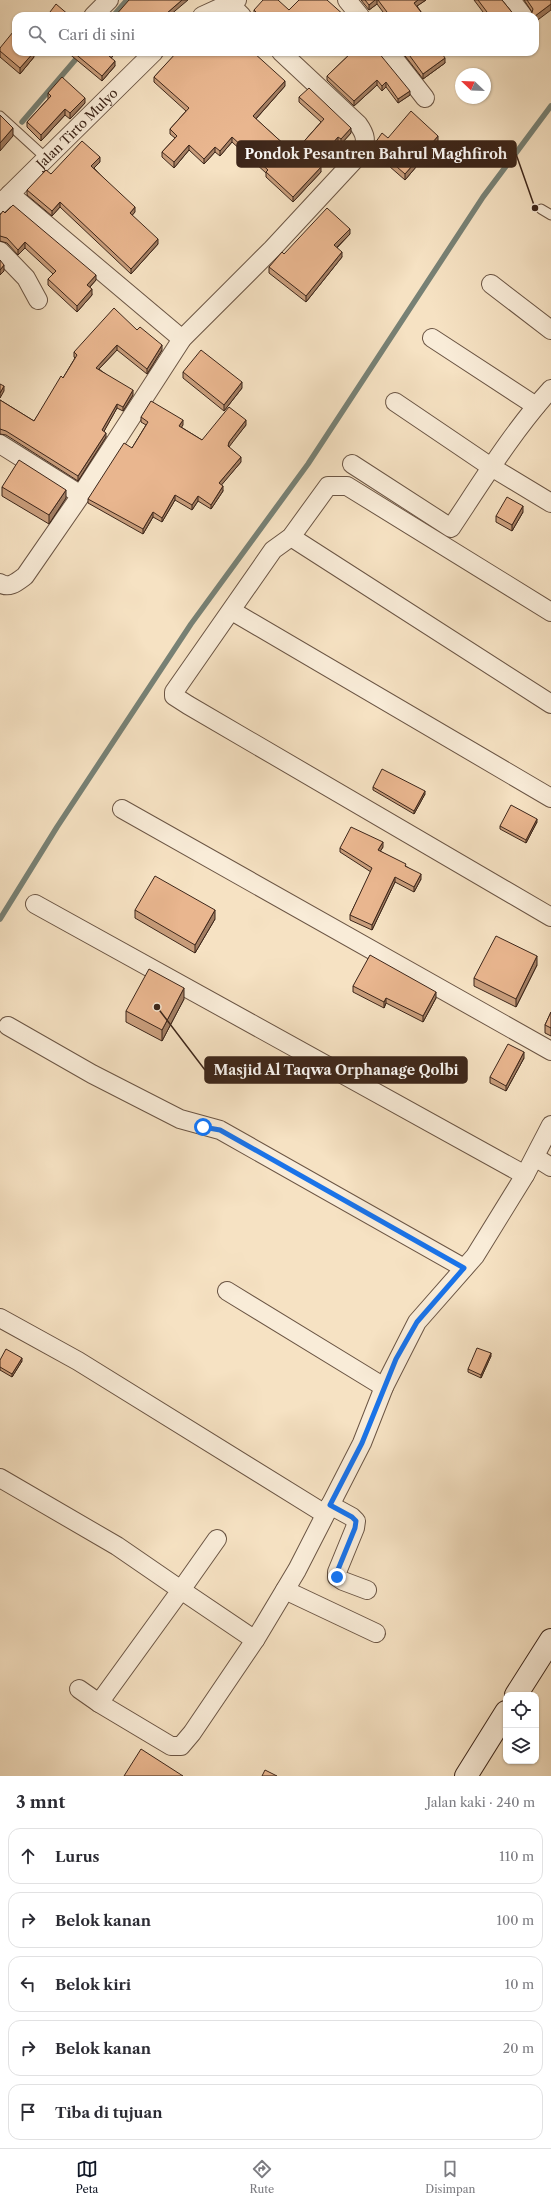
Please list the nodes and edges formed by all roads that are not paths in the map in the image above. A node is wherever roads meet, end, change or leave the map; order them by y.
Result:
1 (109, 0) edge
2 (347, 0) edge
3 (510, 0) edge
4 (233, 2) edge
5 (97, 12) edge
6 (211, 12) edge
7 (239, 12) edge
8 (357, 12) edge
9 (520, 12) edge
10 (150, 56) edge
11 (285, 56) edge
12 (392, 56) edge
13 (425, 98) dead end
14 (0, 116) edge
15 (47, 159) junction
16 (5, 199) edge
17 (541, 210) dead end
18 (551, 215) edge
19 (0, 251) edge
20 (491, 284) dead end
21 (38, 300) dead end
22 (551, 330) edge
23 (432, 338) dead end
24 (182, 339) junction
25 (551, 389) edge
26 (395, 402) dead end
27 (536, 406) junction
28 (0, 444) edge
29 (352, 464) dead end
30 (495, 469) junction
31 (81, 495) junction
32 (551, 503) edge
33 (290, 537) junction
34 (0, 583) edge
35 (232, 611) junction
36 (551, 612) edge
37 (551, 704) edge
38 (551, 798) edge
39 (122, 809) dead end
40 (35, 904) dead end
41 (551, 918) edge
42 (8, 1026) dead end
43 (551, 1051) edge
44 (551, 1125) edge
45 (535, 1157) junction
46 (551, 1167) edge
47 (524, 1175) junction
48 (464, 1268) junction
49 (227, 1291) dead end
50 (0, 1318) edge
51 (384, 1387) junction
52 (0, 1478) edge
53 (328, 1510) junction
54 (217, 1539) dead end
55 (181, 1590) junction
56 (285, 1590) junction
57 (367, 1590) dead end
58 (376, 1633) dead end
59 (255, 1640) junction
60 (551, 1640) edge
61 (79, 1688) dead end
62 (518, 1692) edge
63 (99, 1702) junction
64 (503, 1717) edge
65 (466, 1776) edge

1 - 5 street
2 - 8 street
3 - 9 street
4 - 6 street
4 - 7 street
10 - 15 street, Jalan Tirto Mulyo
11 - 24 street
12 - 13 street
14 - 15 lane
15 - 16 street, Jalan Tirto Mulyo
16 - 24 street
17 - 18 lane
19 - 21 street
20 - 22 street
23 - 27 street
24 - 31 street
25 - 27 street
26 - 30 street
27 - 30 street
28 - 31 street
29 - 30 street
30 - 32 street
31 - 34 street
33 - 35 street
33 - 36 street
33 - 37 street
35 - 38 street
35 - 41 street
39 - 43 street
40 - 47 street
42 - 48 street
44 - 45 street
45 - 46 street
45 - 47 street
47 - 48 street
48 - 51 street
49 - 51 street
50 - 53 street
51 - 53 street
52 - 55 street
53 - 56 street
53 - 57 street
54 - 55 street
55 - 59 street
55 - 63 street
56 - 58 street
56 - 59 street
59 - 63 street
60 - 62 main road
61 - 63 street
64 - 65 main road

